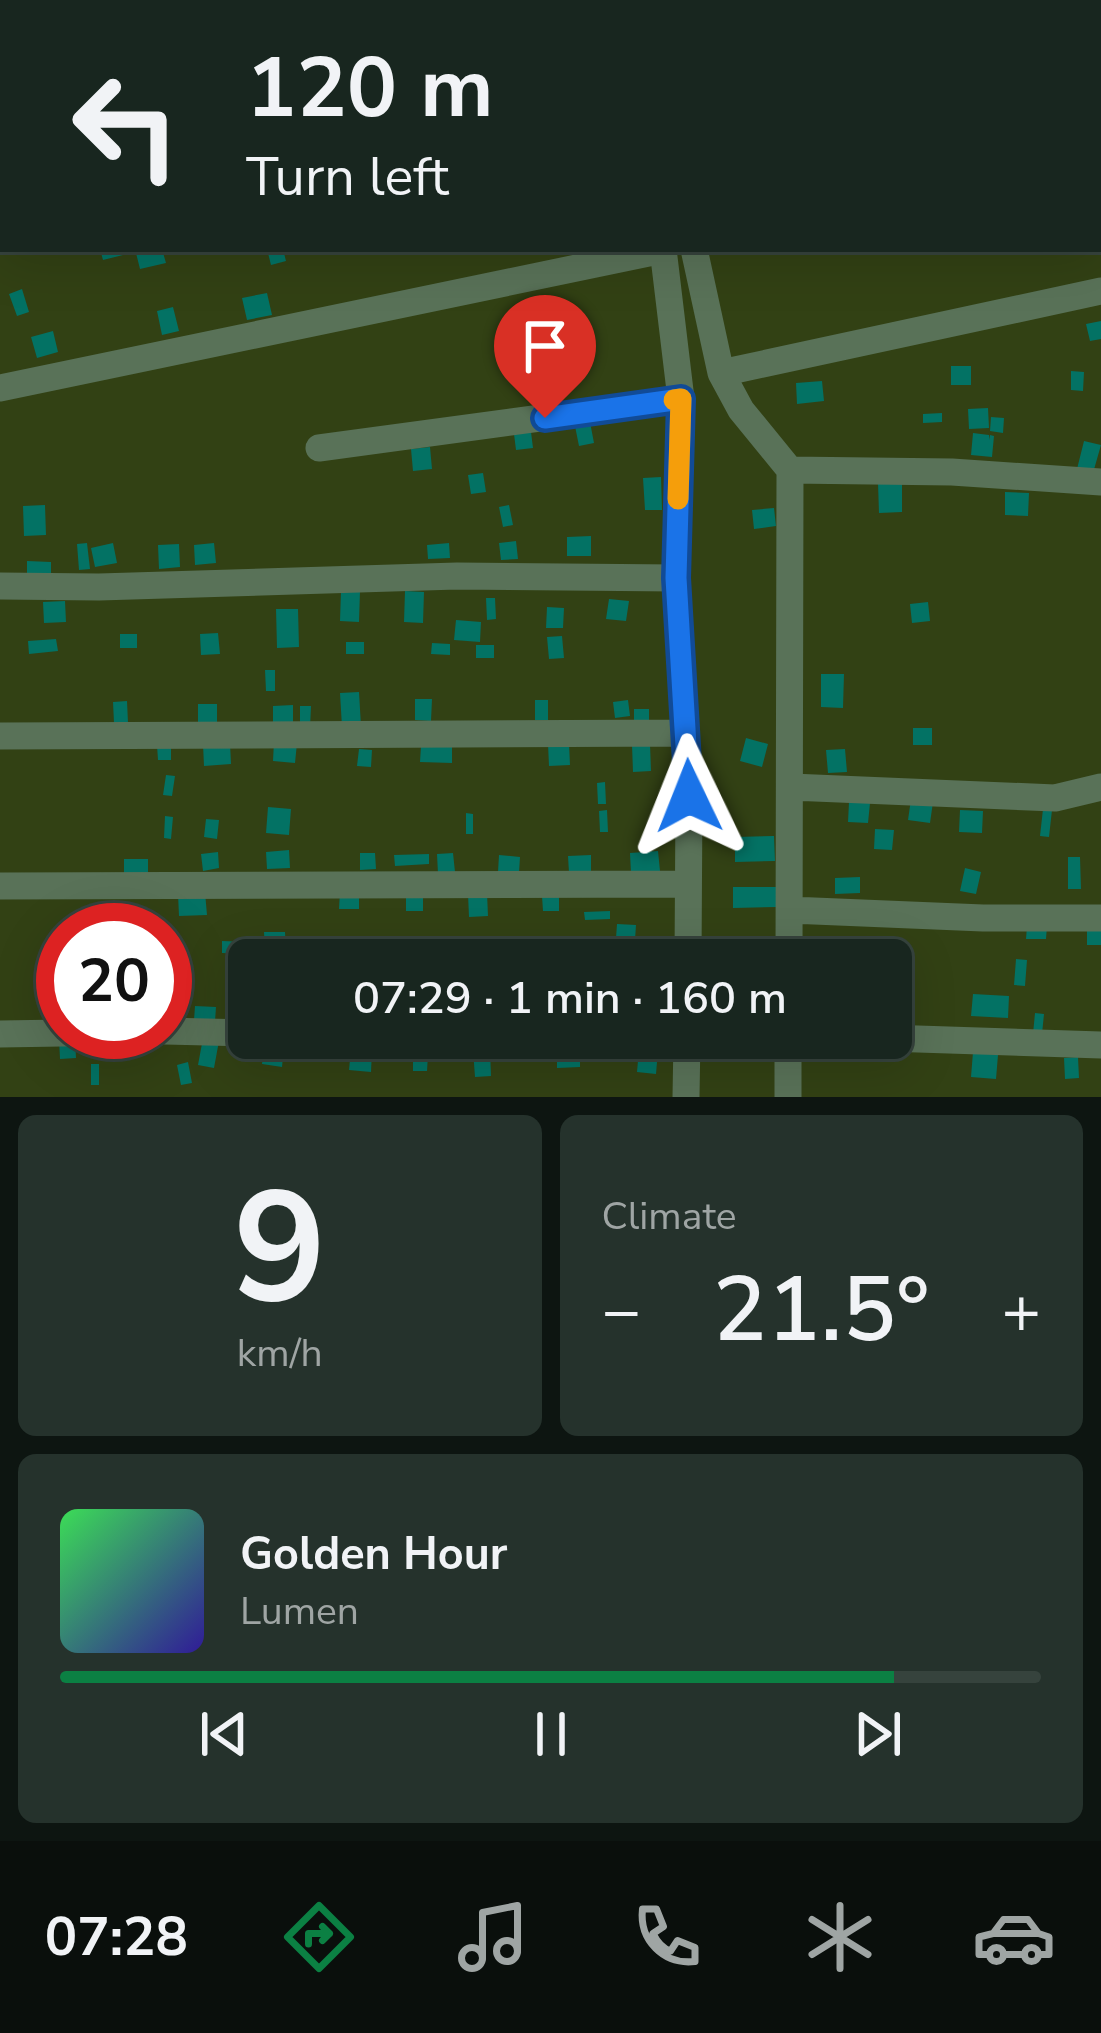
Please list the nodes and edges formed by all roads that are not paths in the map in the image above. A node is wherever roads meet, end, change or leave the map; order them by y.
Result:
1 (649, 252) edge
2 (663, 252) edge
3 (695, 252) edge
4 (1101, 291) edge
5 (721, 373) junction
6 (0, 388) edge
7 (681, 399) junction
8 (319, 448) dead end
9 (790, 470) junction
10 (1101, 482) edge
11 (676, 578) junction
12 (0, 586) edge
13 (686, 733) junction
14 (0, 736) edge
15 (791, 787) junction
16 (1101, 787) edge
17 (688, 884) junction
18 (0, 886) edge
19 (790, 910) junction
20 (1101, 918) edge
21 (688, 939) edge
22 (789, 939) edge
23 (192, 1032) edge
24 (228, 1032) edge
25 (36, 1033) edge
26 (0, 1034) edge
27 (912, 1039) edge
28 (1101, 1045) edge
29 (687, 1059) edge
30 (788, 1059) edge
31 (686, 1097) edge
32 (788, 1097) edge

1 - 6 street
2 - 7 street
3 - 5 street
4 - 5 street
5 - 9 street
7 - 8 street
7 - 11 street
9 - 10 street
9 - 15 street
11 - 12 street
11 - 13 street
13 - 14 street
13 - 17 street
15 - 16 street
15 - 19 street
17 - 18 street
17 - 21 street
19 - 20 street
19 - 22 street
23 - 24 street
25 - 26 street
27 - 28 street
29 - 31 street
30 - 32 street

